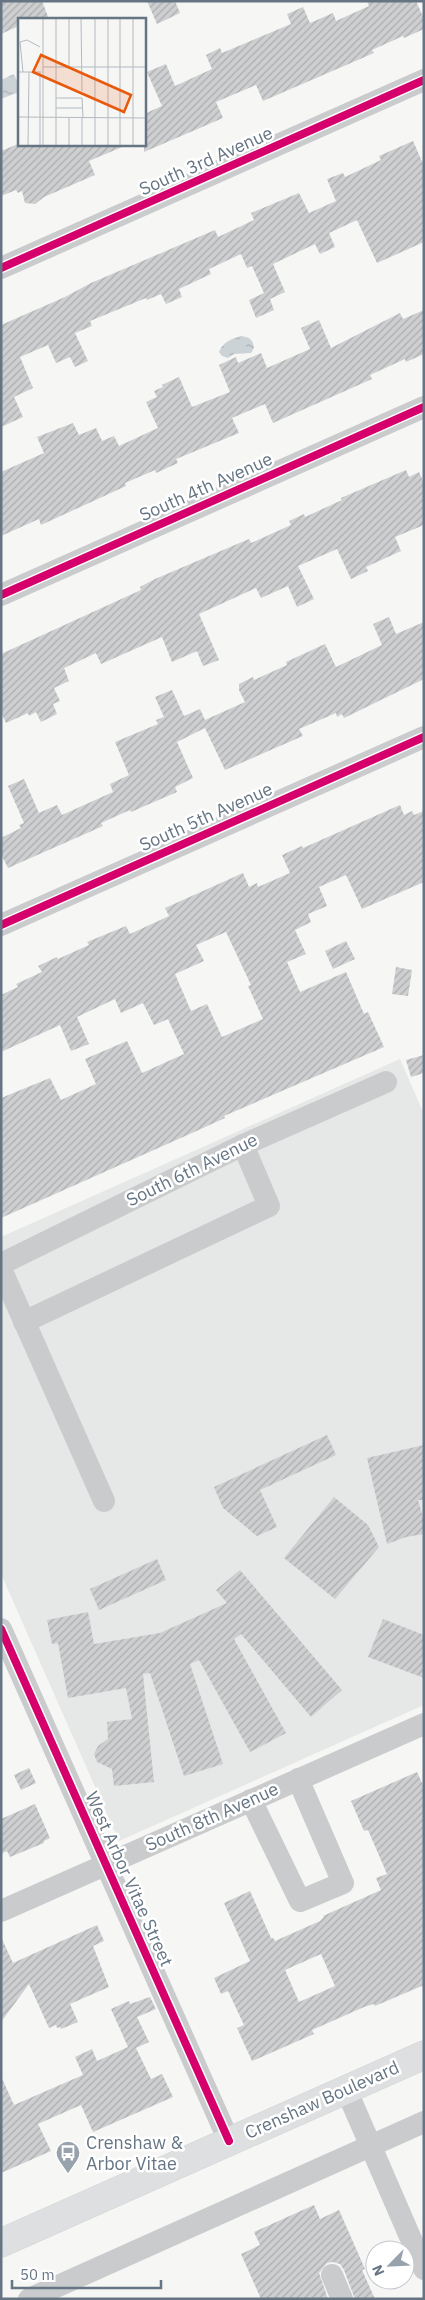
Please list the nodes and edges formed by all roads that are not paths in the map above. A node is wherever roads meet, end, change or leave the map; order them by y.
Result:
1 (424, 80) edge
2 (1, 268) edge
3 (424, 407) edge
4 (1, 595) edge
5 (424, 737) edge
6 (1, 925) edge
7 (386, 1082) dead end
8 (242, 1145) junction
9 (1, 1264) edge
10 (1, 1269) edge
11 (24, 1322) junction
12 (104, 1501) dead end
13 (1, 1629) edge
14 (424, 1724) edge
15 (298, 1780) junction
16 (251, 1800) junction
17 (107, 1864) junction
18 (1, 1912) edge
19 (424, 2055) edge
20 (346, 2089) junction
21 (424, 2122) edge
22 (229, 2142) junction
23 (369, 2147) junction
24 (1, 2243) edge
25 (424, 2269) edge
26 (332, 2275) dead end
27 (30, 2299) edge
28 (342, 2299) edge

1 - 2 street, South 3rd Avenue
3 - 4 street, South 4th Avenue
5 - 6 street, South 5th Avenue
7 - 8 street, South 6th Avenue
8 - 9 street, South 6th Avenue
8 - 11 street
10 - 11 street
11 - 12 street
13 - 17 street, West Arbor Vitae Street
14 - 15 street, South 8th Avenue
15 - 16 street, South 8th Avenue
15 - 16 street
16 - 17 street, South 8th Avenue
17 - 18 street, South 8th Avenue
17 - 22 street, West Arbor Vitae Street
19 - 20 main road, Crenshaw Boulevard
20 - 22 main road, Crenshaw Boulevard
20 - 23 street
21 - 23 street
22 - 24 main road, Crenshaw Boulevard
23 - 25 street
23 - 27 street
26 - 28 street

